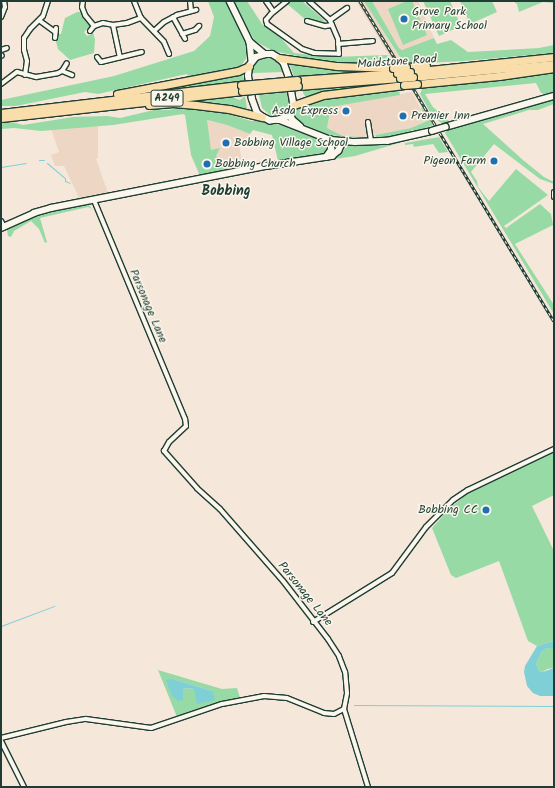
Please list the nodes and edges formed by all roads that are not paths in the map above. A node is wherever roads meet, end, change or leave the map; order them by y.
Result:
1 (4, 1) edge
2 (48, 1) edge
3 (83, 1) edge
4 (134, 1) edge
5 (190, 1) edge
6 (230, 1) edge
7 (266, 1) edge
8 (287, 1) edge
9 (309, 1) edge
10 (347, 8) dead end
11 (196, 10) dead end
12 (191, 11) junction
13 (274, 11) junction
14 (1, 17) edge
15 (173, 17) junction
16 (141, 18) junction
17 (330, 20) junction
18 (40, 21) junction
19 (307, 21) dead end
20 (113, 25) junction
21 (332, 25) junction
22 (94, 26) junction
23 (199, 26) dead end
24 (90, 31) dead end
25 (154, 31) junction
26 (182, 34) junction
27 (55, 38) dead end
28 (185, 39) dead end
29 (373, 41) dead end
30 (250, 42) junction
31 (338, 44) junction
32 (7, 48) dead end
33 (1, 50) edge
34 (142, 52) dead end
35 (169, 54) dead end
36 (265, 54) junction
37 (97, 57) dead end
38 (120, 57) junction
39 (554, 57) edge
40 (279, 58) junction
41 (67, 63) dead end
42 (250, 64) junction
43 (554, 64) edge
44 (554, 68) edge
45 (62, 71) junction
46 (397, 73) junction
47 (25, 74) junction
48 (72, 75) dead end
49 (411, 75) junction
50 (1, 84) edge
51 (554, 96) edge
52 (93, 104) junction
53 (294, 105) junction
54 (292, 112) junction
55 (1, 113) edge
56 (262, 117) junction
57 (1, 118) edge
58 (279, 120) junction
59 (368, 122) dead end
60 (304, 130) junction
61 (331, 140) junction
62 (342, 141) junction
63 (371, 142) junction
64 (326, 157) junction
65 (554, 192) edge
66 (554, 197) edge
67 (94, 200) junction
68 (2, 225) edge
69 (554, 449) edge
70 (314, 622) junction
71 (344, 708) junction
72 (1, 739) edge
73 (24, 787) edge
74 (368, 787) edge

1 - 14 street
2 - 18 street
3 - 22 street
4 - 16 street
5 - 12 street
6 - 30 street
7 - 13 street
8 - 13 street
9 - 17 street
10 - 17 street
11 - 12 street
12 - 15 street
13 - 31 street
15 - 25 street
15 - 26 street
16 - 20 street
16 - 25 street
17 - 21 street
18 - 27 street
18 - 47 street
19 - 21 street
20 - 22 street
20 - 38 street
21 - 31 street
22 - 24 street
23 - 26 street
25 - 35 street
26 - 28 street
29 - 31 street
30 - 36 street
30 - 42 street
32 - 33 street
34 - 38 street
36 - 40 street
36 - 42 street
37 - 38 street
39 - 49 highway, Maidstone Road / A249
40 - 46 highway
40 - 53 street
41 - 45 street
42 - 52 highway
42 - 56 street
43 - 49 highway, Maidstone Road / A249
44 - 49 highway
45 - 47 street
45 - 48 street
46 - 49 highway, Maidstone Road / A249, bridge
46 - 49 highway, bridge
46 - 52 highway, Maidstone Road / A249, bridge
47 - 50 street
49 - 53 highway, bridge
51 - 63 street, bridge
52 - 55 highway, A249
52 - 56 highway
52 - 57 highway, A249
53 - 54 street
54 - 58 street
54 - 60 street
56 - 58 street
58 - 60 street
59 - 63 street
60 - 61 street
61 - 62 street
61 - 64 street
62 - 63 street
62 - 64 street
64 - 67 street
65 - 66 street
67 - 68 street
67 - 70 street, Parsonage Lane
69 - 70 street
70 - 71 street, Parsonage Lane
71 - 72 street
71 - 74 street
72 - 73 street

